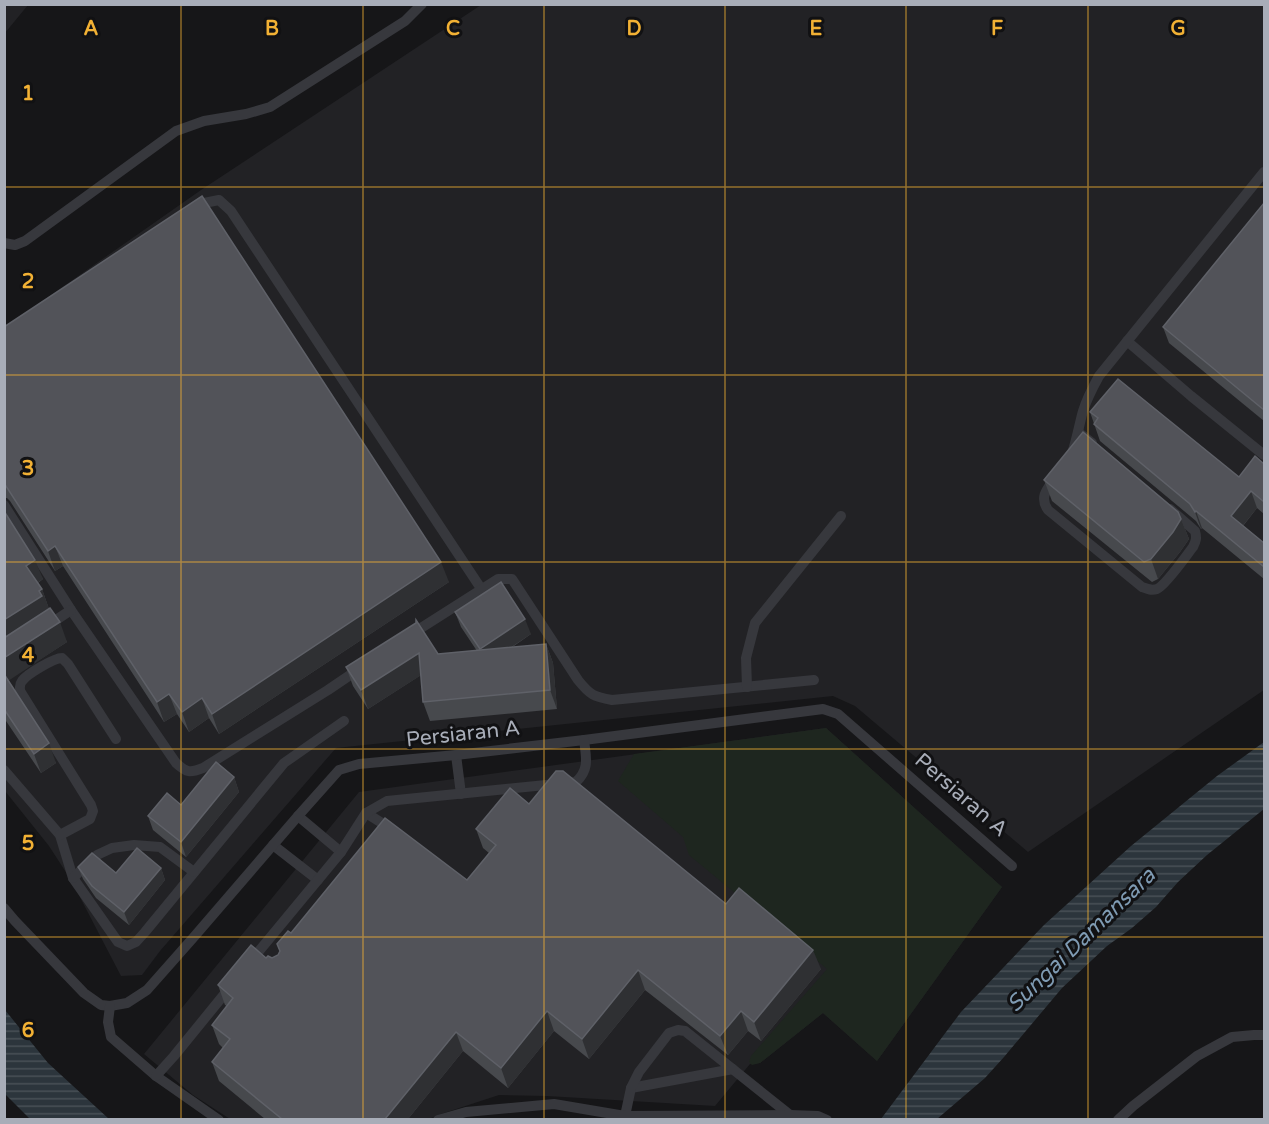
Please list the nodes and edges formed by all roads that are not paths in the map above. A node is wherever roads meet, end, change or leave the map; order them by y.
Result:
1 (422, 4) edge
2 (1264, 172) edge
3 (184, 216) edge
4 (4, 243) edge
5 (1127, 341) junction
6 (1078, 432) junction
7 (1104, 454) edge
8 (1264, 455) edge
9 (4, 505) edge
10 (1165, 505) edge
11 (841, 516) dead end
12 (482, 590) junction
13 (72, 610) junction
14 (33, 635) edge
15 (396, 644) edge
16 (367, 664) edge
17 (814, 681) dead end
18 (747, 687) junction
19 (344, 721) dead end
20 (116, 739) dead end
21 (584, 740) junction
22 (456, 754) junction
23 (4, 770) edge
24 (461, 794) junction
25 (366, 813) junction
26 (298, 816) junction
27 (60, 835) junction
28 (405, 837) edge
29 (273, 845) junction
30 (341, 852) junction
31 (1012, 866) dead end
32 (194, 872) junction
33 (73, 878) junction
34 (318, 880) junction
35 (4, 908) edge
36 (110, 1006) junction
37 (1264, 1035) edge
38 (733, 1069) junction
39 (156, 1076) junction
40 (631, 1088) junction
41 (790, 1115) junction
42 (625, 1116) junction
43 (219, 1119) edge
44 (438, 1119) edge
45 (827, 1119) edge
46 (1118, 1119) edge

1 - 4 lane
2 - 5 lane
3 - 12 lane
5 - 6 lane
5 - 8 lane
6 - 7 lane
6 - 10 lane
9 - 13 lane
11 - 18 lane
12 - 15 lane
12 - 18 lane
13 - 14 lane
13 - 16 lane
17 - 18 lane
19 - 32 lane
20 - 27 lane
21 - 22 lane, Persiaran A
21 - 24 lane
21 - 31 lane, Persiaran A
22 - 24 lane
22 - 26 lane, Persiaran A
23 - 27 lane
24 - 25 lane
25 - 28 lane
25 - 30 lane
26 - 29 lane, Persiaran A
26 - 30 lane
27 - 33 lane
29 - 34 lane
29 - 36 lane, Persiaran A
30 - 34 lane
32 - 33 lane
32 - 33 lane
34 - 39 lane
35 - 36 lane
36 - 39 lane
37 - 46 lane
38 - 40 lane
38 - 40 lane
38 - 41 lane
39 - 43 lane
40 - 42 lane
41 - 42 lane
41 - 45 lane
42 - 44 lane

